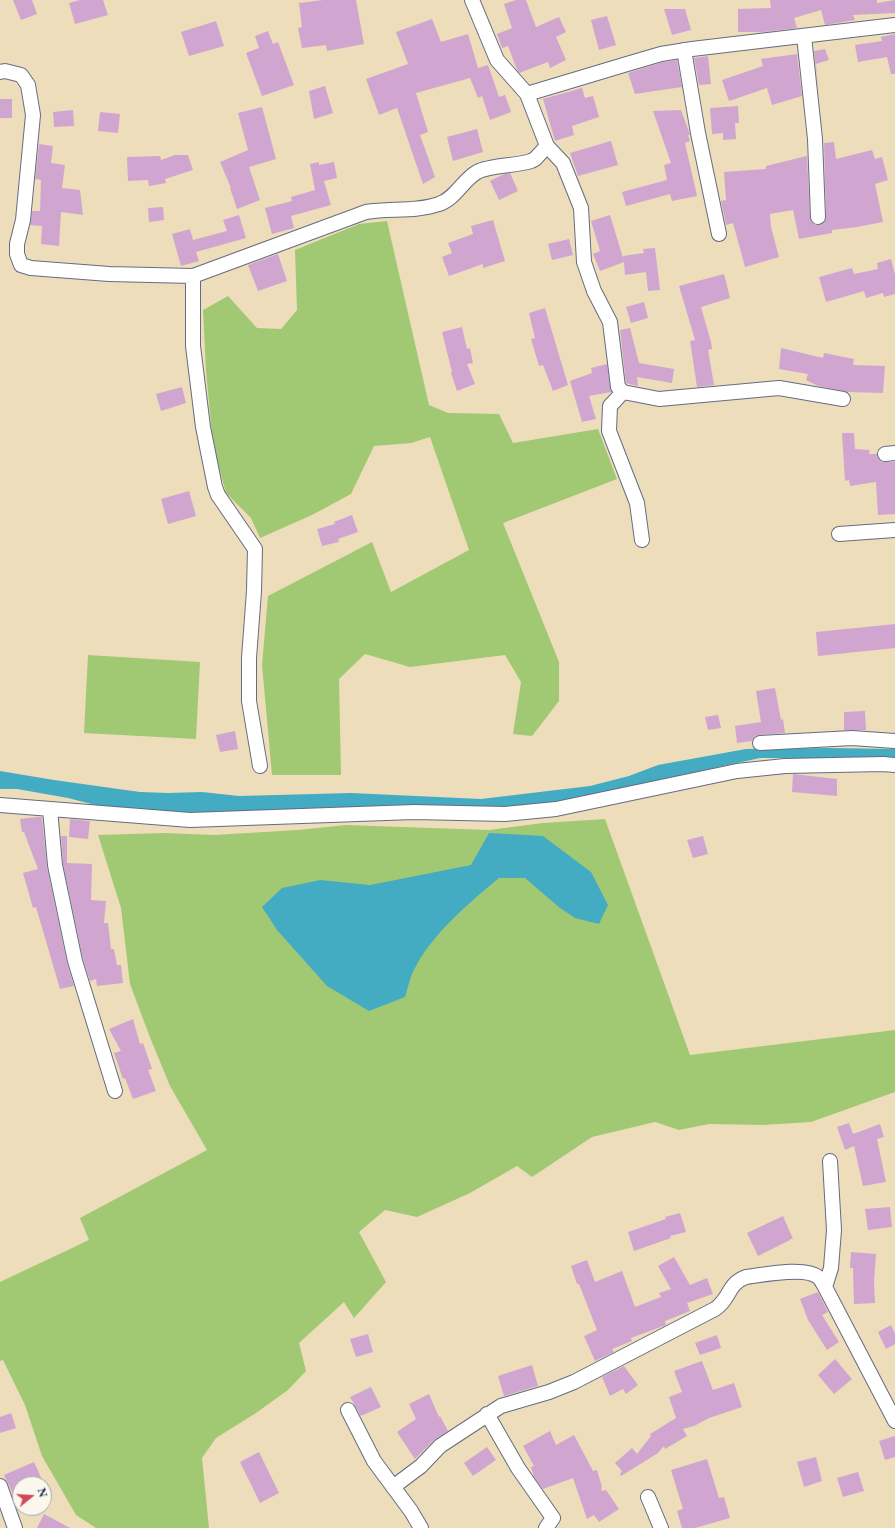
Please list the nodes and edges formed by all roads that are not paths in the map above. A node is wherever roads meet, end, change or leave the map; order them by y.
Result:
1 (472, 0) edge
2 (895, 25) edge
3 (804, 36) junction
4 (684, 50) junction
5 (0, 72) edge
6 (527, 94) junction
7 (547, 146) junction
8 (818, 217) dead end
9 (719, 234) dead end
10 (193, 276) junction
11 (624, 392) junction
12 (843, 399) dead end
13 (895, 530) edge
14 (839, 534) dead end
15 (642, 540) dead end
16 (895, 741) edge
17 (760, 743) dead end
18 (895, 765) edge
19 (260, 766) dead end
20 (0, 805) edge
21 (50, 809) junction
22 (115, 1091) dead end
23 (830, 1161) dead end
24 (825, 1287) junction
25 (348, 1410) dead end
26 (487, 1414) junction
27 (895, 1421) edge
28 (0, 1486) edge
29 (393, 1487) junction
30 (648, 1497) dead end
31 (15, 1528) edge
32 (421, 1528) edge
33 (546, 1528) edge
34 (661, 1528) edge

1 - 6 street
2 - 3 street
3 - 4 street
3 - 8 street
4 - 6 street
4 - 9 street
5 - 10 street
6 - 7 street
7 - 10 street
7 - 11 street
10 - 19 street
11 - 12 street
11 - 15 street
13 - 14 street
16 - 17 street
18 - 21 street
20 - 21 street
21 - 22 street
23 - 24 street
24 - 26 street
24 - 27 street
25 - 29 street
26 - 29 street
26 - 33 street
28 - 31 street
29 - 32 street
30 - 34 street

